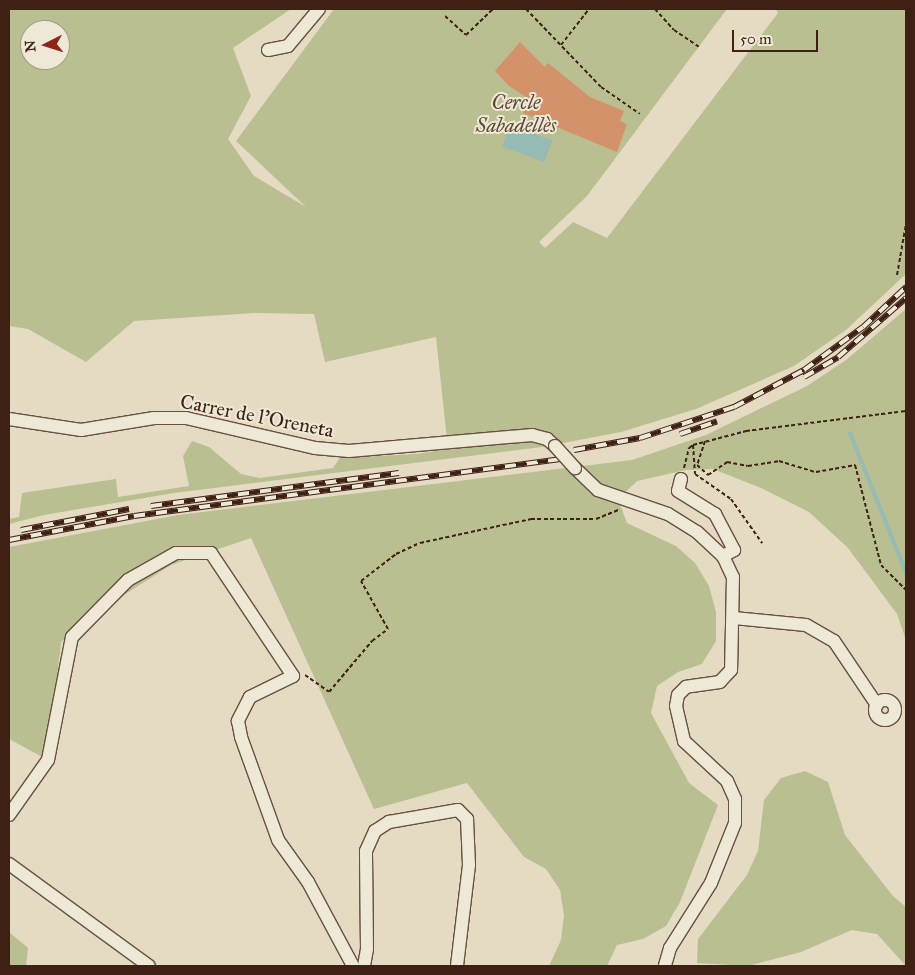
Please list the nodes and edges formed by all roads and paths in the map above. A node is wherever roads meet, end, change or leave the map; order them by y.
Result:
1 (319, 9) edge
2 (493, 9) edge
3 (526, 9) edge
4 (589, 9) edge
5 (655, 9) edge
6 (445, 16) dead end
7 (561, 45) junction
8 (699, 47) dead end
9 (268, 50) dead end
10 (640, 114) dead end
11 (906, 224) edge
12 (897, 275) dead end
13 (906, 411) edge
14 (9, 419) edge
15 (705, 441) junction
16 (693, 445) junction
17 (681, 479) joint
18 (634, 503) junction
19 (762, 543) dead end
20 (723, 556) junction
21 (906, 590) edge
22 (734, 618) junction
23 (293, 676) junction
24 (877, 705) dead end
25 (9, 815) edge
26 (9, 864) edge
27 (149, 966) edge
28 (353, 966) edge
29 (364, 966) edge
30 (457, 966) edge
31 (665, 966) edge

1 - 9 street
2 - 6 path
3 - 7 path
4 - 7 path
5 - 8 path
7 - 10 path
11 - 12 path
13 - 15 path
14 - 18 street, Carrer de l'Oreneta, bridge
15 - 16 path
15 - 21 path
16 - 17 path
16 - 19 path
17 - 20 street
18 - 20 street
18 - 23 path
20 - 22 street
22 - 24 street
22 - 31 street
23 - 25 street
23 - 28 street
26 - 27 street
29 - 30 street

